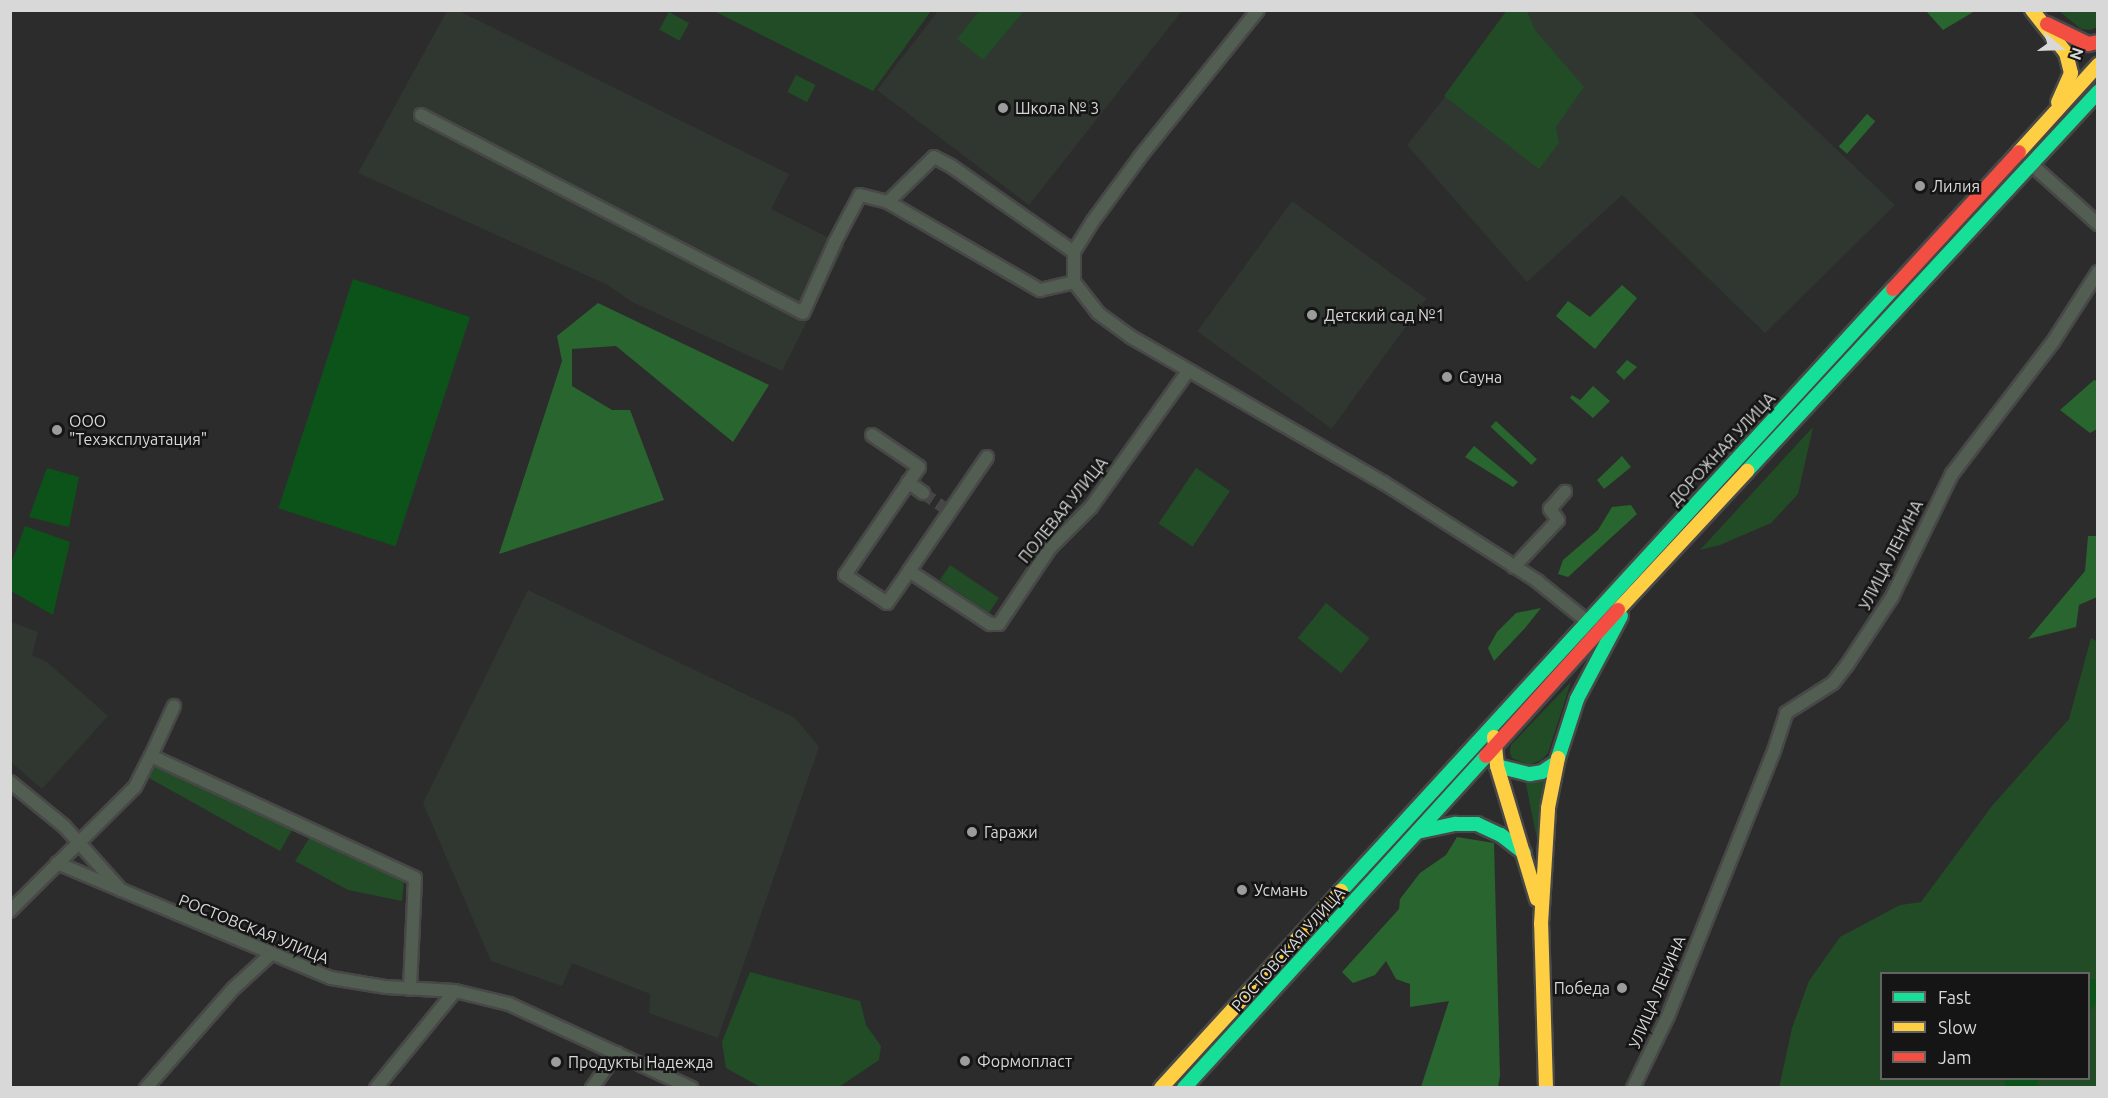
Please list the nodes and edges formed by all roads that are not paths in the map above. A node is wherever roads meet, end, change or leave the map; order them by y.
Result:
1 (1258, 10) edge
2 (2032, 10) edge
3 (2044, 22) junction
4 (2097, 42) edge
5 (2097, 65) edge
6 (2097, 92) edge
7 (421, 115) dead end
8 (2044, 123) junction
9 (2032, 165) junction
10 (888, 202) junction
11 (2097, 224) edge
12 (1074, 252) junction
13 (2097, 272) edge
14 (1074, 282) junction
15 (1188, 371) junction
16 (872, 435) dead end
17 (987, 457) dead end
18 (908, 482) junction
19 (1565, 492) dead end
20 (923, 493) tunnel mouth
21 (1514, 567) junction
22 (909, 571) junction
23 (1636, 591) junction
24 (1587, 621) junction
25 (174, 706) dead end
26 (1495, 721) junction
27 (1494, 748) junction
28 (151, 756) junction
29 (1556, 763) junction
30 (1497, 766) junction
31 (10, 782) edge
32 (1417, 832) junction
33 (80, 844) junction
34 (1524, 853) junction
35 (1371, 856) joint
36 (57, 863) junction
37 (124, 893) junction
38 (10, 911) edge
39 (1541, 924) junction
40 (270, 955) junction
41 (410, 988) junction
42 (455, 991) junction
43 (617, 1053) junction
44 (146, 1088) edge
45 (376, 1088) edge
46 (592, 1088) edge
47 (692, 1088) edge
48 (1161, 1088) edge
49 (1184, 1088) edge
50 (1546, 1088) edge
51 (1633, 1088) edge

1 - 12 street
2 - 3 main road
3 - 4 main road
3 - 8 main road
5 - 8 main road, ДОРОЖНАЯ УЛИЦА
6 - 9 main road, ДОРОЖНАЯ УЛИЦА
7 - 10 street
8 - 24 main road, ДОРОЖНАЯ УЛИЦА
9 - 11 street
9 - 23 main road, ДОРОЖНАЯ УЛИЦА
10 - 12 street
10 - 14 street
12 - 14 street
13 - 51 street, УЛИЦА ЛЕНИНА
14 - 15 street
15 - 21 street
15 - 22 street, ПОЛЕВАЯ УЛИЦА
16 - 18 street
17 - 22 street
18 - 20 street
18 - 22 street
19 - 21 street
21 - 24 street
23 - 27 main road, ДОРОЖНАЯ УЛИЦА
23 - 29 main road
24 - 26 main road, ДОРОЖНАЯ УЛИЦА
25 - 28 street
26 - 27 main road
26 - 35 main road, ДОРОЖНАЯ УЛИЦА
27 - 30 main road
27 - 32 main road, ДОРОЖНАЯ УЛИЦА
28 - 33 street
28 - 41 street
29 - 30 main road
29 - 39 main road
30 - 34 main road
31 - 33 street, РОСТОВСКАЯ УЛИЦА
32 - 34 main road
32 - 49 main road, РОСТОВСКАЯ УЛИЦА
33 - 36 street
33 - 37 street, РОСТОВСКАЯ УЛИЦА
34 - 39 main road
35 - 48 main road, РОСТОВСКАЯ УЛИЦА
36 - 37 street
36 - 38 street
37 - 40 street, РОСТОВСКАЯ УЛИЦА
39 - 50 main road
40 - 41 street, РОСТОВСКАЯ УЛИЦА
40 - 44 street
41 - 42 street, РОСТОВСКАЯ УЛИЦА
42 - 43 street, РОСТОВСКАЯ УЛИЦА
42 - 45 street
43 - 46 street
43 - 47 street, РОСТОВСКАЯ УЛИЦА

